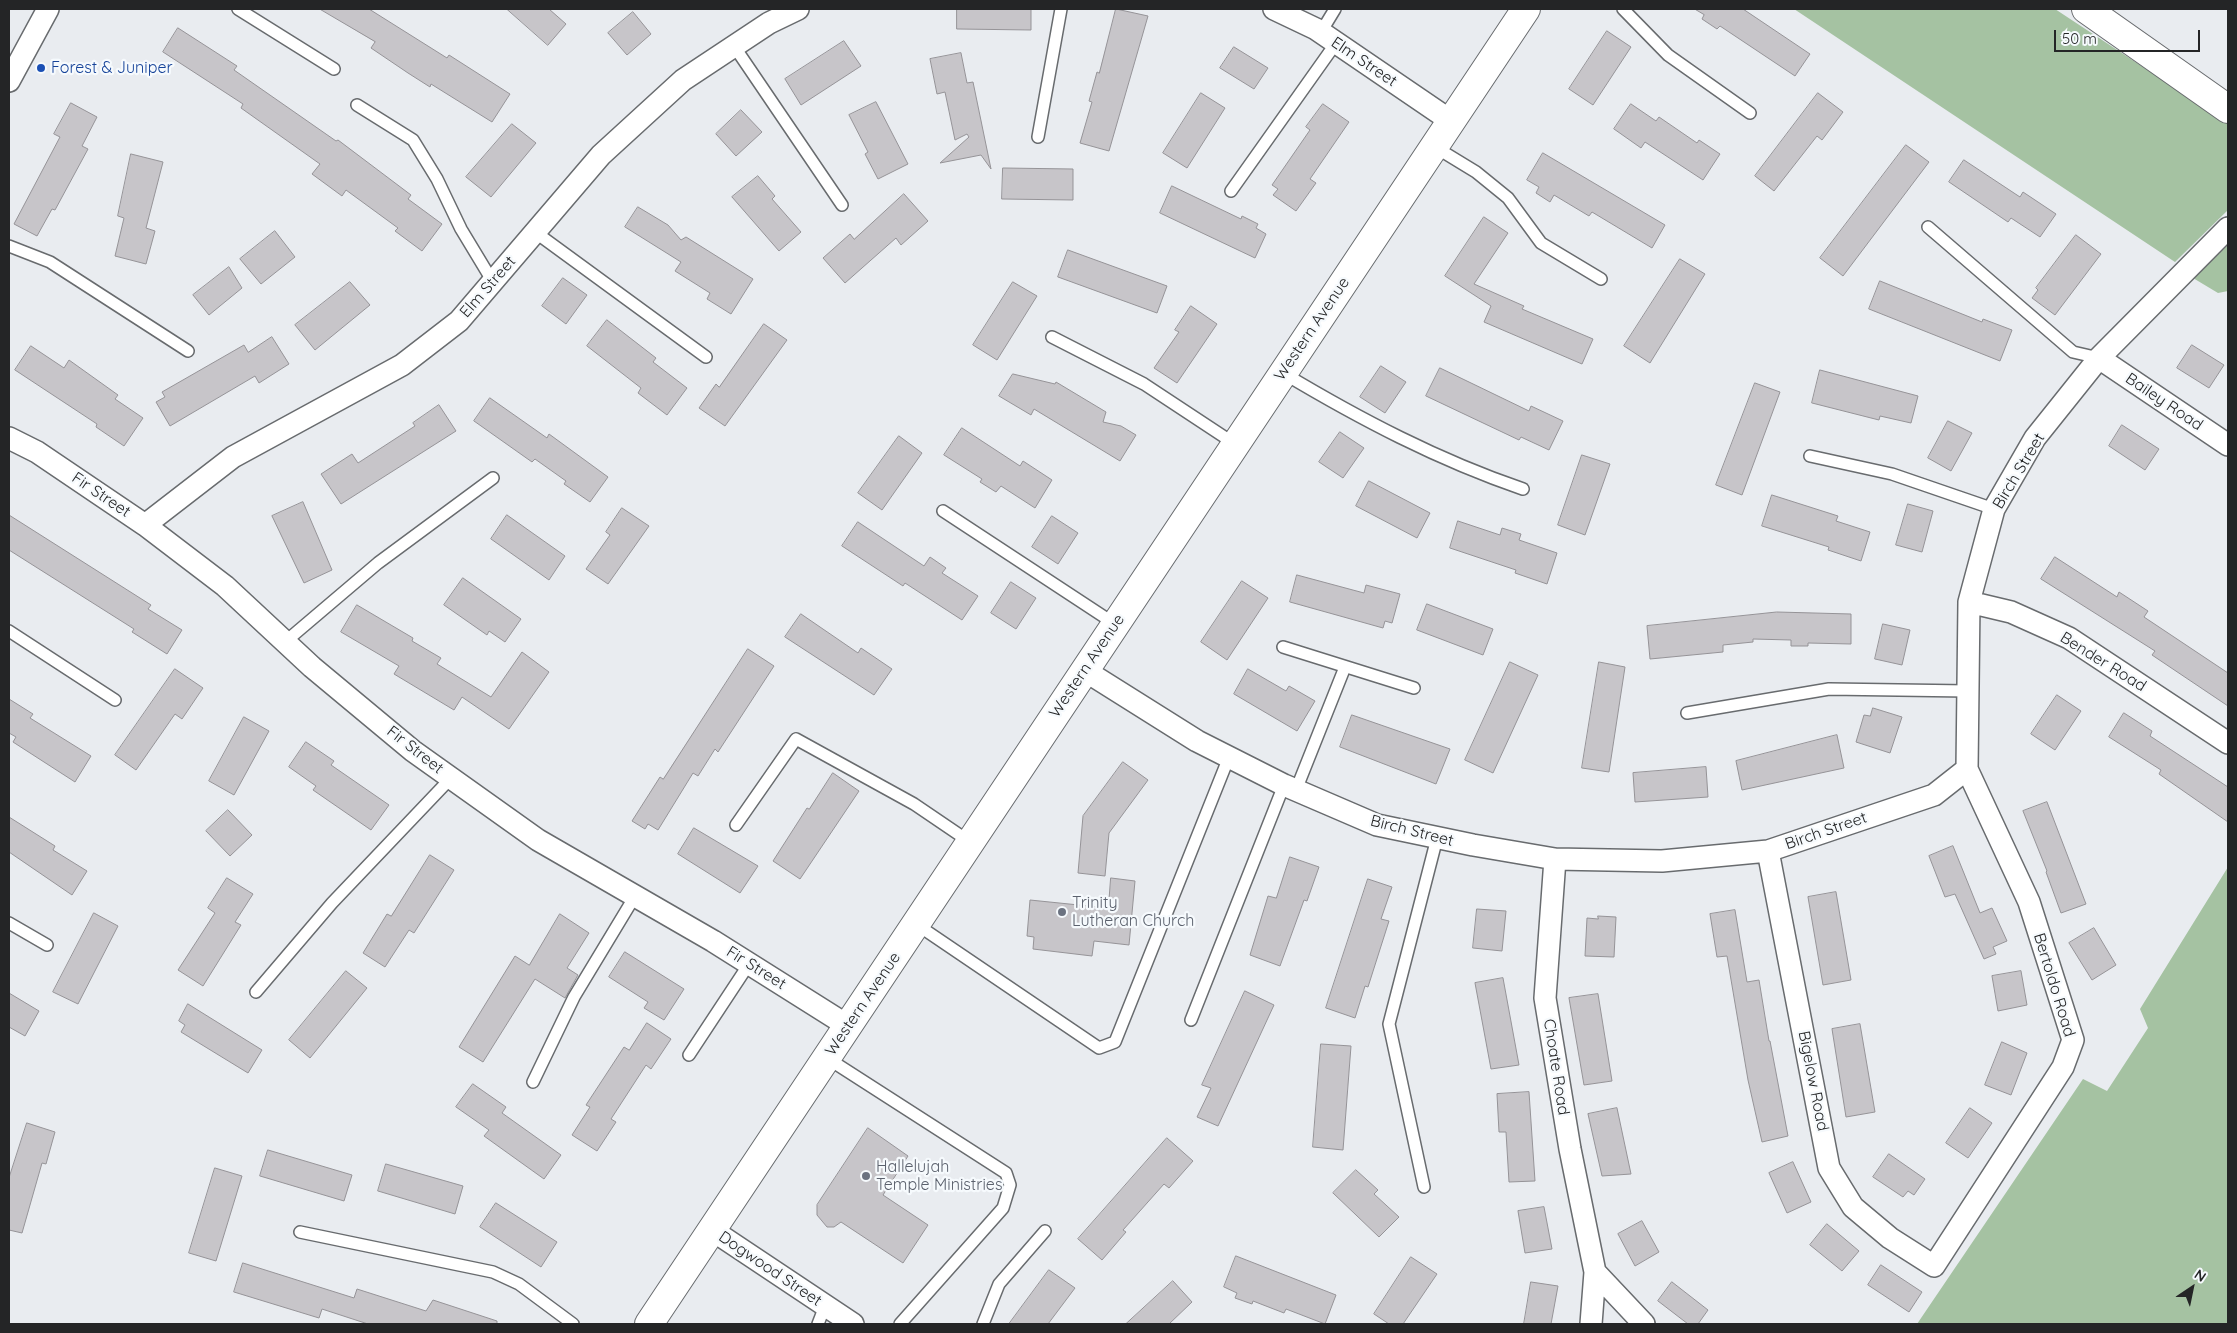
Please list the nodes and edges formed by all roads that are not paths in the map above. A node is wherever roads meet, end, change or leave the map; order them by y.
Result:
1 (47, 9) edge
2 (238, 9) edge
3 (798, 9) edge
4 (1061, 9) edge
5 (1274, 9) edge
6 (1335, 9) edge
7 (1526, 9) edge
8 (1623, 9) edge
9 (2086, 9) edge
10 (1329, 37) junction
11 (734, 46) junction
12 (334, 69) dead end
13 (9, 81) edge
14 (357, 105) dead end
15 (2228, 108) edge
16 (1750, 113) dead end
17 (1451, 121) junction
18 (1038, 137) dead end
19 (1435, 147) junction
20 (1230, 190) dead end
21 (842, 205) dead end
22 (1928, 227) dead end
23 (2228, 228) edge
24 (535, 232) junction
25 (9, 246) edge
26 (1601, 279) dead end
27 (493, 282) junction
28 (1052, 337) dead end
29 (188, 351) dead end
30 (706, 357) dead end
31 (2099, 358) junction
32 (1283, 373) junction
33 (9, 438) edge
34 (1235, 444) junction
35 (2228, 445) edge
36 (1810, 456) dead end
37 (493, 478) dead end
38 (1523, 489) dead end
39 (1994, 509) junction
40 (943, 511) dead end
41 (145, 525) junction
42 (1969, 602) junction
43 (1115, 624) junction
44 (9, 631) edge
45 (285, 642) junction
46 (1283, 647) dead end
47 (1345, 667) junction
48 (1084, 670) junction
49 (1414, 688) dead end
50 (1968, 691) junction
51 (115, 700) dead end
52 (1687, 713) dead end
53 (2228, 743) edge
54 (1229, 757) junction
55 (1967, 769) junction
56 (451, 778) junction
57 (1290, 787) junction
58 (736, 825) dead end
59 (1437, 838) junction
60 (970, 842) junction
61 (1768, 850) junction
62 (1555, 859) junction
63 (635, 896) junction
64 (9, 923) edge
65 (916, 924) junction
66 (47, 945) dead end
67 (749, 964) junction
68 (256, 992) dead end
69 (1191, 1020) dead end
70 (848, 1026) junction
71 (689, 1055) dead end
72 (827, 1058) junction
73 (532, 1082) dead end
74 (1424, 1187) dead end
75 (712, 1230) junction
76 (1045, 1231) dead end
77 (300, 1232) dead end
78 (1934, 1266) joint
79 (1595, 1272) junction
80 (822, 1315) edge
81 (572, 1324) edge
82 (649, 1324) edge
83 (853, 1324) edge
84 (900, 1324) edge
85 (983, 1324) edge
86 (1591, 1324) edge
87 (1644, 1324) edge

1 - 13 street
2 - 12 lane
3 - 11 street, Elm Street
4 - 18 lane
5 - 10 street, Elm Street
6 - 10 lane
7 - 17 main road, Western Avenue
8 - 16 lane
9 - 15 main road
10 - 17 street, Elm Street
10 - 20 lane
11 - 21 lane
11 - 24 street, Elm Street
14 - 27 lane
17 - 19 main road, Western Avenue
19 - 26 lane
19 - 32 main road, Western Avenue
22 - 31 lane
23 - 31 street, Birch Street
24 - 27 street, Elm Street
24 - 30 lane
25 - 29 lane
27 - 41 street, Elm Street
28 - 34 lane
31 - 35 street, Bailey Road
31 - 39 street, Birch Street
32 - 34 main road, Western Avenue
32 - 38 lane
33 - 41 street, Fir Street
34 - 43 main road, Western Avenue
36 - 39 lane
37 - 45 lane
39 - 42 street, Birch Street
40 - 43 lane
41 - 45 street, Fir Street
42 - 50 street, Birch Street
42 - 53 street, Bender Road
43 - 48 main road, Western Avenue
44 - 51 lane
45 - 56 street, Fir Street
46 - 47 lane
47 - 49 lane
47 - 57 lane
48 - 54 street, Birch Street
48 - 60 main road, Western Avenue
50 - 52 lane
50 - 55 street, Birch Street
54 - 57 street, Birch Street
54 - 65 lane
55 - 61 street, Birch Street
55 - 78 street, Bertoldo Road
56 - 63 street, Fir Street
56 - 68 lane
57 - 59 street, Birch Street
57 - 69 lane
58 - 60 lane
59 - 62 street, Birch Street
59 - 74 lane
60 - 65 main road, Western Avenue
61 - 62 street, Birch Street
61 - 78 street, Bigelow Road
62 - 79 street, Choate Road
63 - 67 street, Fir Street
63 - 73 lane
64 - 66 lane
65 - 70 main road, Western Avenue
67 - 70 street, Fir Street
67 - 71 lane
70 - 72 main road, Western Avenue
72 - 75 main road, Western Avenue
72 - 84 lane
75 - 80 street, Dogwood Street
75 - 82 main road, Western Avenue
76 - 85 lane
77 - 81 lane
79 - 86 street, Choate Road
79 - 87 street
80 - 83 street, Dogwood Street

